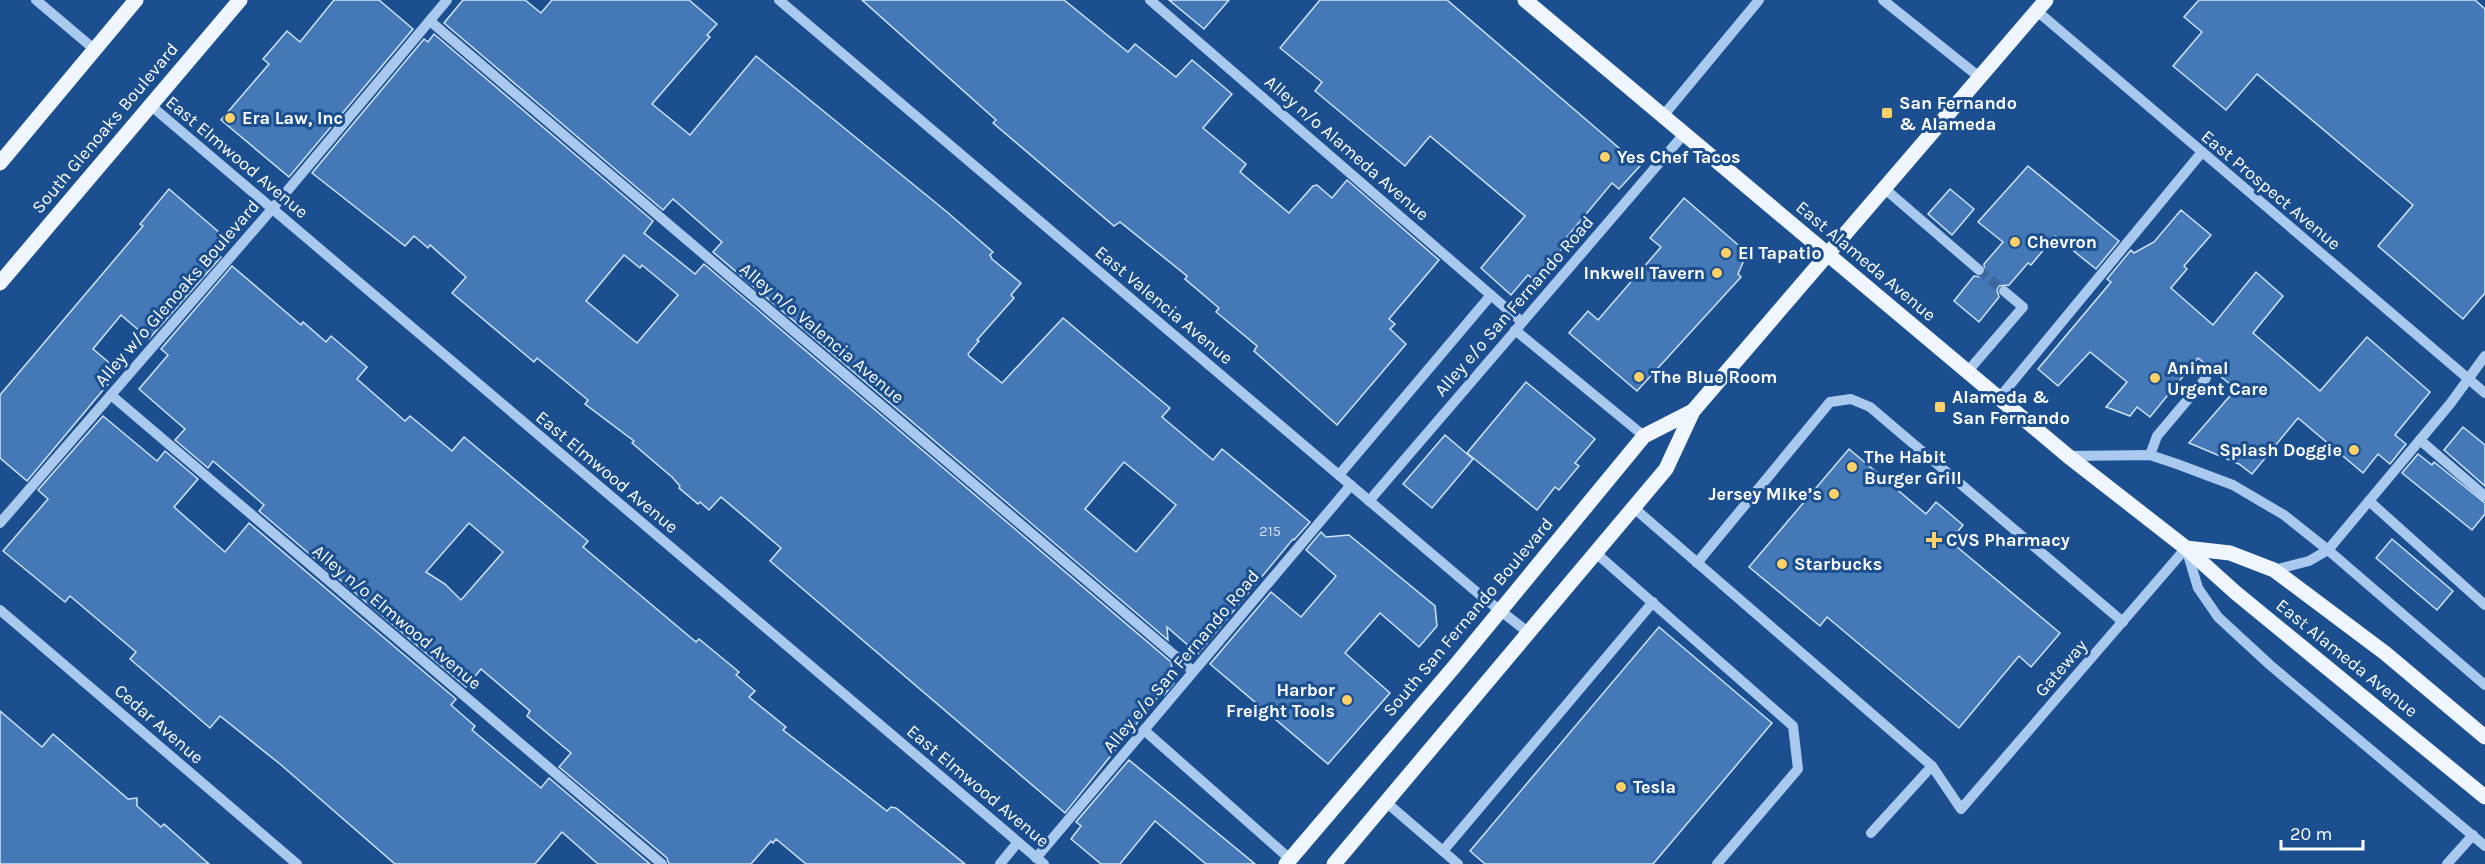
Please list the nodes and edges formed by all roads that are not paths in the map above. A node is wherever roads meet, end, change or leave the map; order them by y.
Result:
1 (36, 0) edge
2 (135, 0) edge
3 (240, 0) edge
4 (447, 0) edge
5 (779, 0) edge
6 (1150, 0) edge
7 (1525, 0) edge
8 (1759, 0) edge
9 (1883, 0) edge
10 (2042, 6) edge
11 (430, 21) junction
12 (94, 49) junction
13 (1978, 76) junction
14 (149, 104) junction
15 (1663, 116) junction
16 (1683, 134) junction
17 (2202, 152) junction
18 (0, 163) edge
19 (1885, 189) junction
20 (272, 209) junction
21 (1829, 256) junction
22 (1979, 270) tunnel mouth
23 (0, 283) edge
24 (2004, 291) tunnel mouth
25 (1491, 295) junction
26 (1519, 326) junction
27 (2485, 356) edge
28 (1968, 371) junction
29 (2206, 378) dead end
30 (2469, 380) junction
31 (2485, 393) edge
32 (111, 395) junction
33 (2000, 397) junction
34 (1693, 411) junction
35 (1644, 436) junction
36 (2420, 441) junction
37 (2150, 455) junction
38 (2068, 456) junction
39 (1339, 475) junction
40 (1351, 485) junction
41 (2485, 496) edge
42 (1369, 501) junction
43 (2369, 501) junction
44 (1634, 508) junction
45 (0, 523) edge
46 (2186, 548) junction
47 (2328, 550) junction
48 (1597, 554) junction
49 (1697, 563) junction
50 (2274, 570) junction
51 (1653, 602) junction
52 (2485, 605) edge
53 (0, 610) edge
54 (1499, 610) junction
55 (2123, 622) junction
56 (1529, 633) junction
57 (1193, 671) junction
58 (2485, 685) edge
59 (1144, 730) junction
60 (2485, 737) edge
61 (1932, 766) junction
62 (2485, 797) edge
63 (1387, 802) junction
64 (1871, 833) dead end
65 (2473, 835) junction
66 (1018, 842) junction
67 (2485, 846) edge
68 (1443, 851) junction
69 (1040, 861) edge
70 (1288, 861) edge
71 (297, 864) edge
72 (662, 864) edge
73 (1000, 864) edge
74 (1334, 864) edge
75 (1458, 864) edge
76 (1717, 864) edge
77 (2447, 864) edge

1 - 12 street
2 - 12 main road
3 - 14 main road, South Glenoaks Boulevard
4 - 11 street, Alley w/o Glenoaks Boulevard
5 - 39 street, East Valencia Avenue
6 - 25 street, Alley n/o Alameda Avenue
7 - 15 main road, East Alameda Avenue
8 - 15 street
9 - 13 street
10 - 13 main road, South San Fernando Boulevard
10 - 17 street, East Prospect Avenue
11 - 20 street, Alley w/o Glenoaks Boulevard
11 - 57 street, Alley n/o Valencia Avenue
12 - 18 main road
13 - 19 main road, South San Fernando Boulevard
14 - 20 street, East Elmwood Avenue
14 - 23 main road, South Glenoaks Boulevard
15 - 16 main road, East Alameda Avenue
16 - 21 main road, East Alameda Avenue
16 - 26 street, Alley e/o San Fernando Road
17 - 30 street, East Prospect Avenue
17 - 33 street
19 - 21 main road, South San Fernando Boulevard
19 - 22 street
20 - 32 street, Alley w/o Glenoaks Boulevard
20 - 66 street, East Elmwood Avenue
21 - 28 main road, East Alameda Avenue
21 - 34 main road, South San Fernando Boulevard
24 - 28 street
25 - 26 street, Alley n/o Alameda Avenue
25 - 39 street
26 - 35 street, Alley n/o Alameda Avenue
26 - 42 street, Alley e/o San Fernando Road
27 - 30 street
28 - 33 main road, East Alameda Avenue
29 - 37 street
30 - 31 street, East Prospect Avenue
30 - 36 street
32 - 45 street, Alley w/o Glenoaks Boulevard
32 - 72 street, Alley n/o Elmwood Avenue
33 - 38 main road, East Alameda Avenue
34 - 35 main road, South San Fernando Boulevard
34 - 44 main road, South San Fernando Boulevard
35 - 54 main road, South San Fernando Boulevard
36 - 41 street
36 - 43 street
37 - 38 street
37 - 47 street
38 - 46 main road, East Alameda Avenue
39 - 40 street, East Valencia Avenue
40 - 42 street, East Valencia Avenue
40 - 57 street, Alley e/o San Fernando Road
42 - 54 street, East Valencia Avenue
43 - 47 street
43 - 52 street
44 - 48 main road, South San Fernando Boulevard
44 - 49 street
46 - 50 main road, East Alameda Avenue
46 - 55 street, Gateway
46 - 62 main road, East Alameda Avenue
46 - 65 street
47 - 50 street
47 - 58 street
48 - 51 street
48 - 56 main road, South San Fernando Boulevard
49 - 55 street
49 - 61 street
50 - 60 main road, East Alameda Avenue
51 - 68 street
51 - 76 street
53 - 71 street, Cedar Avenue
54 - 56 street, East Valencia Avenue
54 - 70 main road, South San Fernando Boulevard
55 - 61 street, Gateway
56 - 63 main road, South San Fernando Boulevard
57 - 59 street, Alley e/o San Fernando Road
59 - 69 street, Alley e/o San Fernando Road
59 - 70 street
61 - 64 street
63 - 68 street
63 - 74 main road, South San Fernando Boulevard
65 - 67 street
65 - 77 street
66 - 69 street, East Elmwood Avenue
66 - 73 street
68 - 75 street

